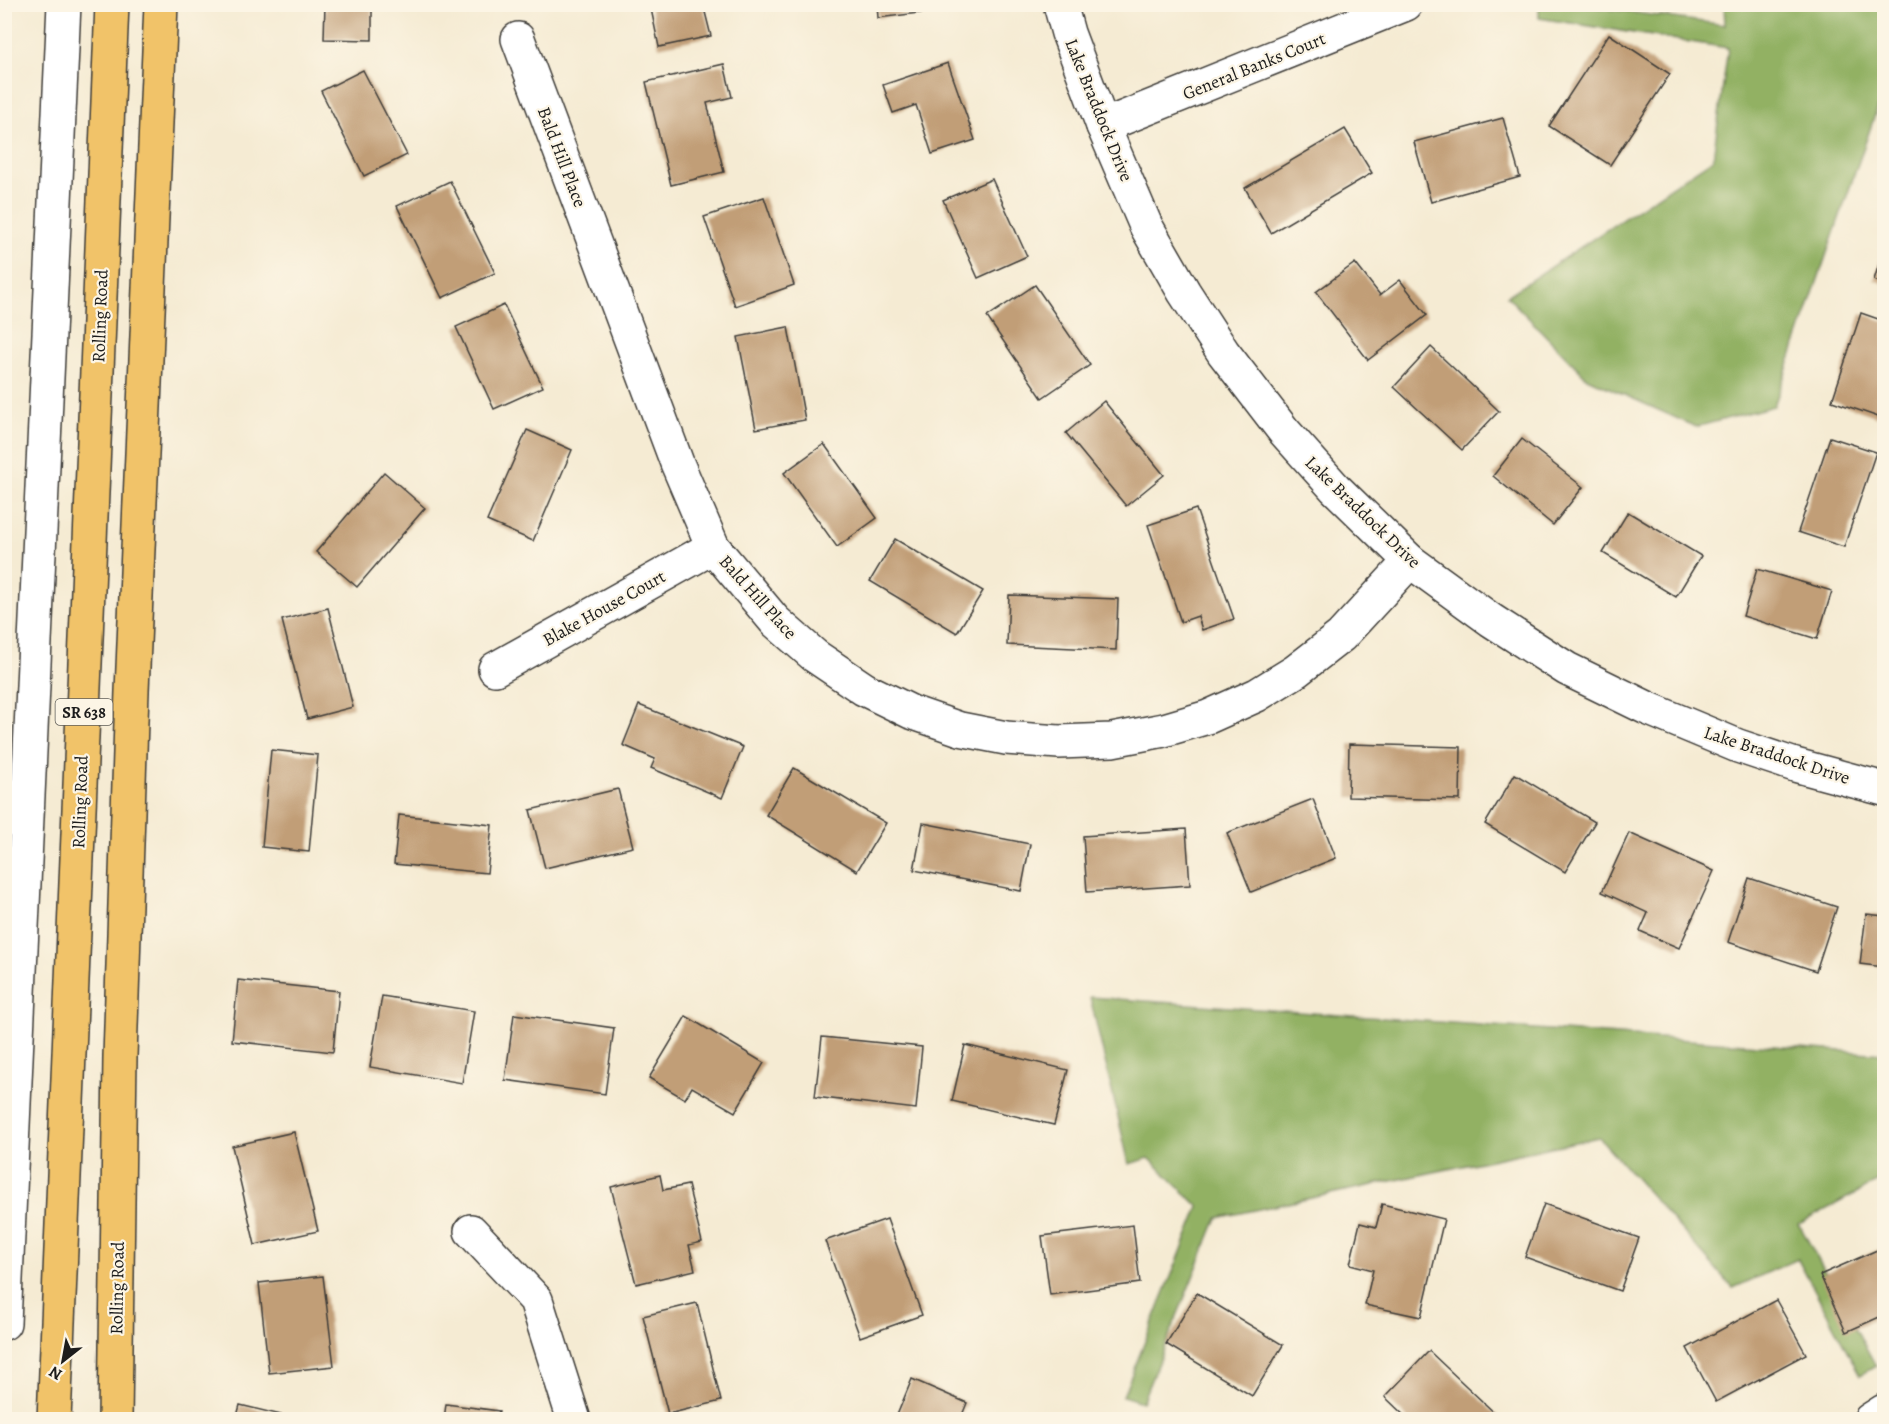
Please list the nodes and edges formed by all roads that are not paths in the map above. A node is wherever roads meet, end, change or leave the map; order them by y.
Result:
1 (64, 4) edge
2 (112, 4) edge
3 (161, 4) edge
4 (1060, 4) edge
5 (1406, 4) edge
6 (518, 39) dead end
7 (1102, 126) junction
8 (713, 547) junction
9 (1410, 561) junction
10 (495, 669) dead end
11 (1884, 789) edge
12 (471, 1231) dead end
13 (4, 1323) edge
14 (1884, 1411) edge
15 (54, 1419) edge
16 (115, 1419) edge
17 (574, 1419) edge
18 (1870, 1419) edge

1 - 13 street
2 - 15 main road, Rolling Road / SR 638
3 - 16 main road, Rolling Road / SR 638
4 - 7 street, Lake Braddock Drive
5 - 7 street, General Banks Court
6 - 8 street, Bald Hill Place
7 - 9 street, Lake Braddock Drive
8 - 9 street, Bald Hill Place
8 - 10 street, Blake House Court
9 - 11 street, Lake Braddock Drive
12 - 17 street
14 - 18 street

